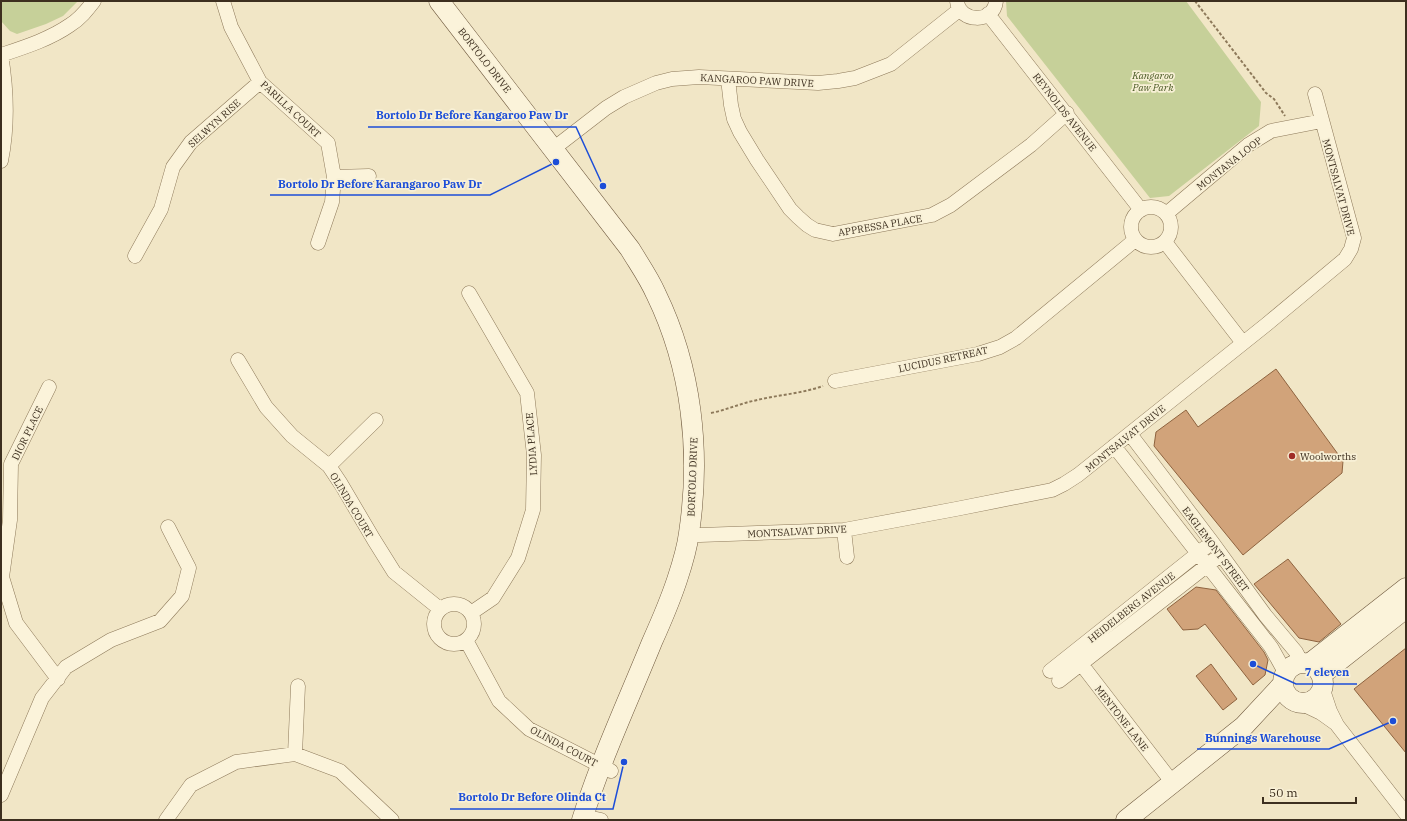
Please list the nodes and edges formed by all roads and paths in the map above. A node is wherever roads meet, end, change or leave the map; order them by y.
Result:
1 (94, 1) edge
2 (223, 1) edge
3 (439, 1) edge
4 (454, 1) edge
5 (996, 1) edge
6 (1194, 1) edge
7 (958, 6) edge
8 (988, 14) junction
9 (1, 55) edge
10 (728, 79) junction
11 (260, 82) junction
12 (1315, 94) dead end
13 (1067, 113) junction
14 (1322, 121) junction
15 (1292, 127) junction
16 (558, 145) junction
17 (1, 161) edge
18 (334, 176) junction
19 (369, 176) dead end
20 (1140, 210) junction
21 (1166, 214) junction
22 (1135, 240) junction
23 (1164, 242) junction
24 (318, 243) dead end
25 (134, 256) dead end
26 (469, 293) dead end
27 (1243, 343) junction
28 (238, 360) dead end
29 (835, 381) joint
30 (49, 387) dead end
31 (711, 412) dead end
32 (376, 420) dead end
33 (1130, 434) junction
34 (1114, 446) junction
35 (329, 466) junction
36 (168, 527) dead end
37 (844, 530) junction
38 (695, 535) junction
39 (1212, 542) junction
40 (1198, 554) junction
41 (1220, 554) junction
42 (847, 557) dead end
43 (1207, 566) junction
44 (1406, 588) edge
45 (1406, 608) edge
46 (440, 609) junction
47 (471, 613) junction
48 (466, 640) junction
49 (1077, 658) junction
50 (1304, 675) junction
51 (1054, 676) dead end
52 (58, 679) junction
53 (298, 686) dead end
54 (1298, 702) junction
55 (1337, 725) junction
56 (1244, 726) junction
57 (296, 754) junction
58 (606, 768) junction
59 (1172, 782) junction
60 (1, 795) edge
61 (1406, 814) edge
62 (591, 819) edge
63 (166, 820) edge
64 (392, 820) edge
65 (1126, 820) edge

1 - 9 street
2 - 11 street, PARILLA COURT
3 - 16 street, BORTOLO DRIVE
4 - 16 street, BORTOLO DRIVE
5 - 8 street
6 - 15 path
7 - 8 street
7 - 10 street, KANGAROO PAW DRIVE
8 - 13 street, REYNOLDS AVENUE
9 - 17 street
10 - 13 street, APPRESSA PLACE
10 - 16 street, KANGAROO PAW DRIVE
11 - 18 street, PARILLA COURT
11 - 25 street, SELWYN RISE
12 - 14 street, MONTSALVAT DRIVE
13 - 20 street, REYNOLDS AVENUE
14 - 15 street, MONTANA LOOP
14 - 27 street, MONTSALVAT DRIVE
15 - 21 street, MONTANA LOOP
16 - 38 street, BORTOLO DRIVE
18 - 19 street
18 - 24 street, PARILLA COURT
20 - 21 street
20 - 22 street
21 - 23 street
22 - 23 street
22 - 29 street, LUCIDUS RETREAT
23 - 27 street
26 - 47 street, LYDIA PLACE
27 - 33 street, MONTSALVAT DRIVE
28 - 35 street, OLINDA COURT
29 - 31 path
30 - 52 street, DIOR PLACE
32 - 35 street
33 - 34 street, MONTSALVAT DRIVE
33 - 39 street, EAGLEMONT STREET
34 - 37 street, MONTSALVAT DRIVE
34 - 40 street, EAGLEMONT STREET
35 - 46 street, OLINDA COURT
36 - 52 street
37 - 38 street, MONTSALVAT DRIVE
37 - 42 street
38 - 58 street, BORTOLO DRIVE
39 - 40 street, HEIDELBERG AVENUE
39 - 41 street, EAGLEMONT STREET
40 - 43 street, EAGLEMONT STREET
40 - 49 street, HEIDELBERG AVENUE
41 - 43 street, HEIDELBERG AVENUE
41 - 50 street, EAGLEMONT STREET
43 - 49 street, HEIDELBERG AVENUE
43 - 50 street, EAGLEMONT STREET
44 - 50 street
45 - 50 street
46 - 47 street
46 - 48 street
47 - 48 street
48 - 58 street, OLINDA COURT
49 - 51 street, HEIDELBERG AVENUE
49 - 59 street, MENTONE LANE
50 - 54 street
50 - 54 street
50 - 55 street
50 - 56 street
52 - 60 street
53 - 57 street
54 - 55 street
54 - 56 street
55 - 61 street
56 - 59 street
57 - 63 street
57 - 64 street
58 - 62 street, BORTOLO DRIVE
59 - 65 street

